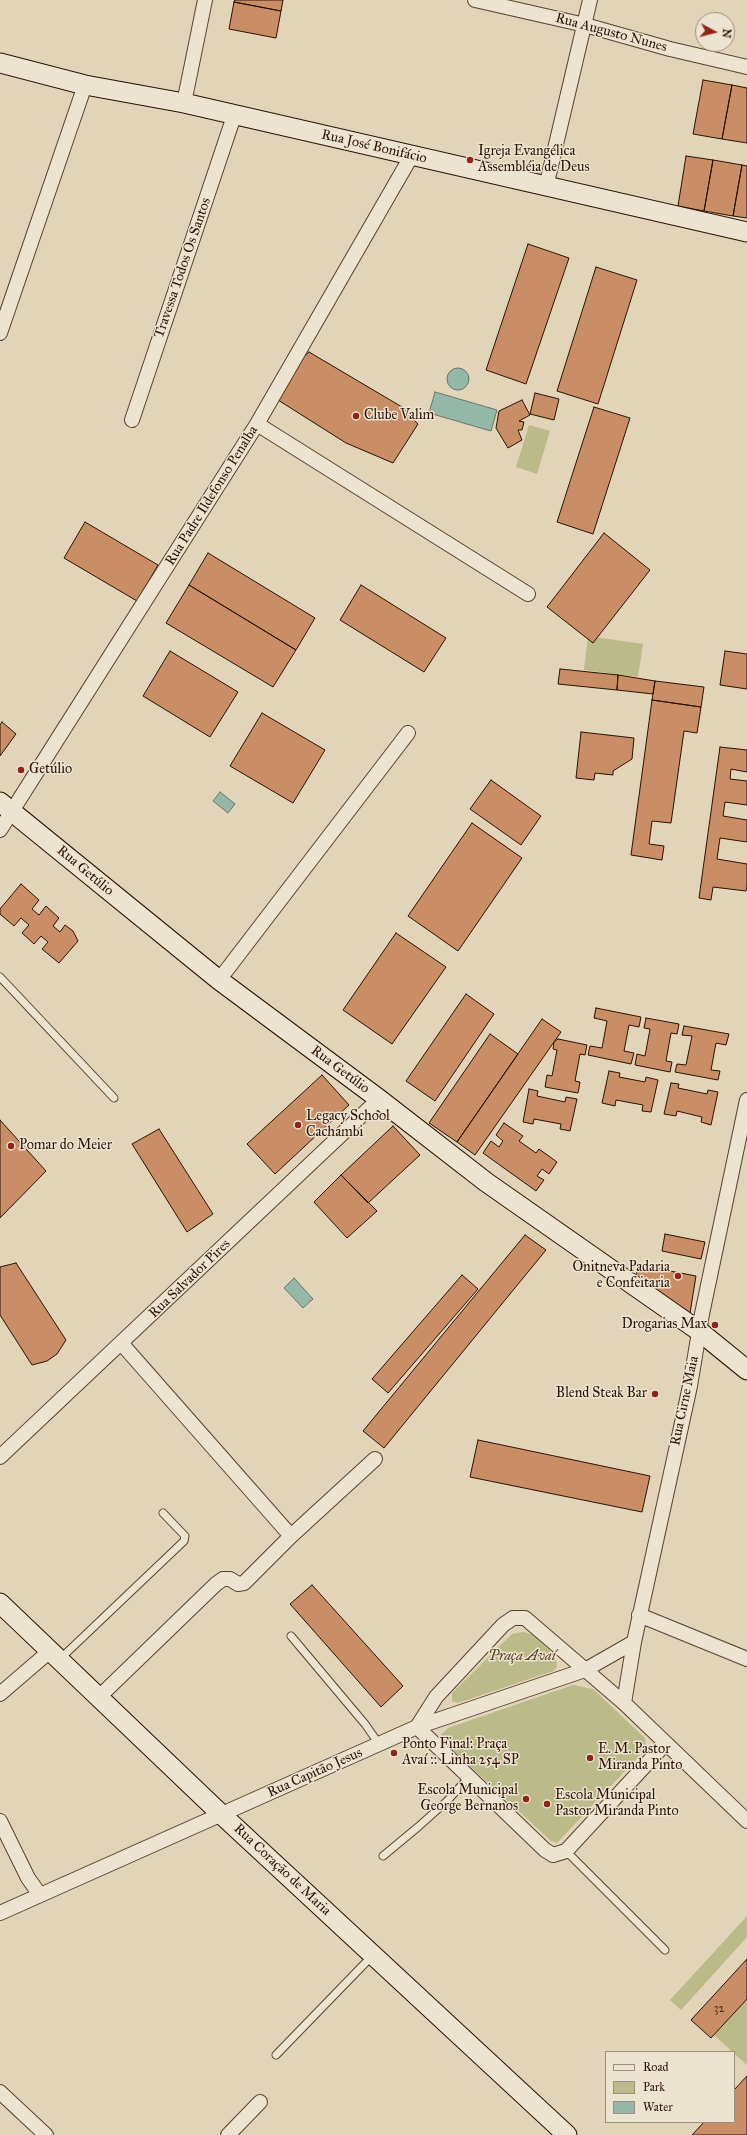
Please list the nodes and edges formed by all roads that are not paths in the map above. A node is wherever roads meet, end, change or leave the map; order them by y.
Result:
1 (205, 0) edge
2 (475, 0) edge
3 (590, 0) edge
4 (585, 25) junction
5 (0, 63) edge
6 (747, 67) edge
7 (85, 85) junction
8 (184, 103) junction
9 (234, 116) junction
10 (412, 155) junction
11 (546, 187) junction
12 (747, 232) edge
13 (0, 333) edge
14 (132, 420) dead end
15 (257, 424) junction
16 (528, 594) dead end
17 (408, 733) dead end
18 (5, 807) edge
19 (0, 830) edge
20 (0, 977) edge
21 (219, 980) junction
22 (114, 1098) dead end
23 (379, 1099) junction
24 (747, 1100) edge
25 (698, 1331) junction
26 (122, 1344) junction
27 (747, 1370) edge
28 (0, 1457) edge
29 (375, 1459) dead end
30 (163, 1512) dead end
31 (291, 1536) junction
32 (0, 1604) edge
33 (639, 1615) junction
34 (291, 1636) dead end
35 (634, 1642) junction
36 (54, 1655) junction
37 (747, 1659) edge
38 (584, 1670) junction
39 (0, 1694) edge
40 (98, 1697) junction
41 (624, 1703) junction
42 (417, 1727) junction
43 (379, 1744) junction
44 (665, 1744) junction
45 (469, 1777) junction
46 (222, 1815) junction
47 (0, 1821) edge
48 (747, 1821) edge
49 (566, 1851) junction
50 (383, 1856) dead end
51 (40, 1896) junction
52 (0, 1913) edge
53 (665, 1950) dead end
54 (373, 1954) junction
55 (276, 2055) dead end
56 (0, 2092) edge
57 (260, 2102) dead end
58 (46, 2135) edge
59 (228, 2135) edge
60 (567, 2135) edge

1 - 8 street
2 - 4 street, Rua Augusto Nunes
3 - 4 street
4 - 6 street, Rua Augusto Nunes
4 - 11 street
5 - 7 street, Rua José Bonifácio
7 - 8 street, Rua José Bonifácio
7 - 13 street
8 - 9 street, Rua José Bonifácio
9 - 10 street, Rua José Bonifácio
9 - 14 street, Travessa Todos Os Santos
10 - 11 street, Rua José Bonifácio
10 - 15 street, Rua Padre Ildefonso Penalba
11 - 12 street, Rua José Bonifácio
15 - 16 street
15 - 18 street, Rua Padre Ildefonso Penalba
17 - 21 street
18 - 19 street, Rua Padre Ildefonso Penalba
18 - 21 street, Rua Getúlio
20 - 22 lane
21 - 23 street, Rua Getúlio
23 - 25 street, Rua Getúlio
23 - 26 street, Rua Salvador Pires
24 - 25 street, Rua Cirne Maia
25 - 27 street, Rua Getúlio
25 - 33 street, Rua Cirne Maia
26 - 28 street, Rua Salvador Pires
26 - 31 street
29 - 31 street
30 - 36 lane
31 - 40 street
32 - 36 street, Rua Coração de Maria
33 - 35 street, Rua Cirne Maia
33 - 37 street
34 - 43 lane
35 - 38 street, Rua Capitão Jesus
35 - 41 street, Rua Cirne Maia
36 - 39 street
36 - 40 street, Rua Coração de Maria
38 - 41 street
38 - 42 street, Rua Capitão Jesus
38 - 42 street
40 - 46 street, Rua Coração de Maria
41 - 44 street
42 - 43 street, Rua Capitão Jesus
42 - 45 street
43 - 46 street, Rua Capitão Jesus
44 - 48 street
44 - 49 street
45 - 49 street
45 - 50 lane
46 - 51 street, Rua Capitão Jesus
46 - 54 street, Rua Coração de Maria
47 - 51 street
49 - 53 lane
51 - 52 street, Rua Capitão Jesus
54 - 55 lane
54 - 60 street, Rua Coração de Maria
56 - 58 street
57 - 59 street

